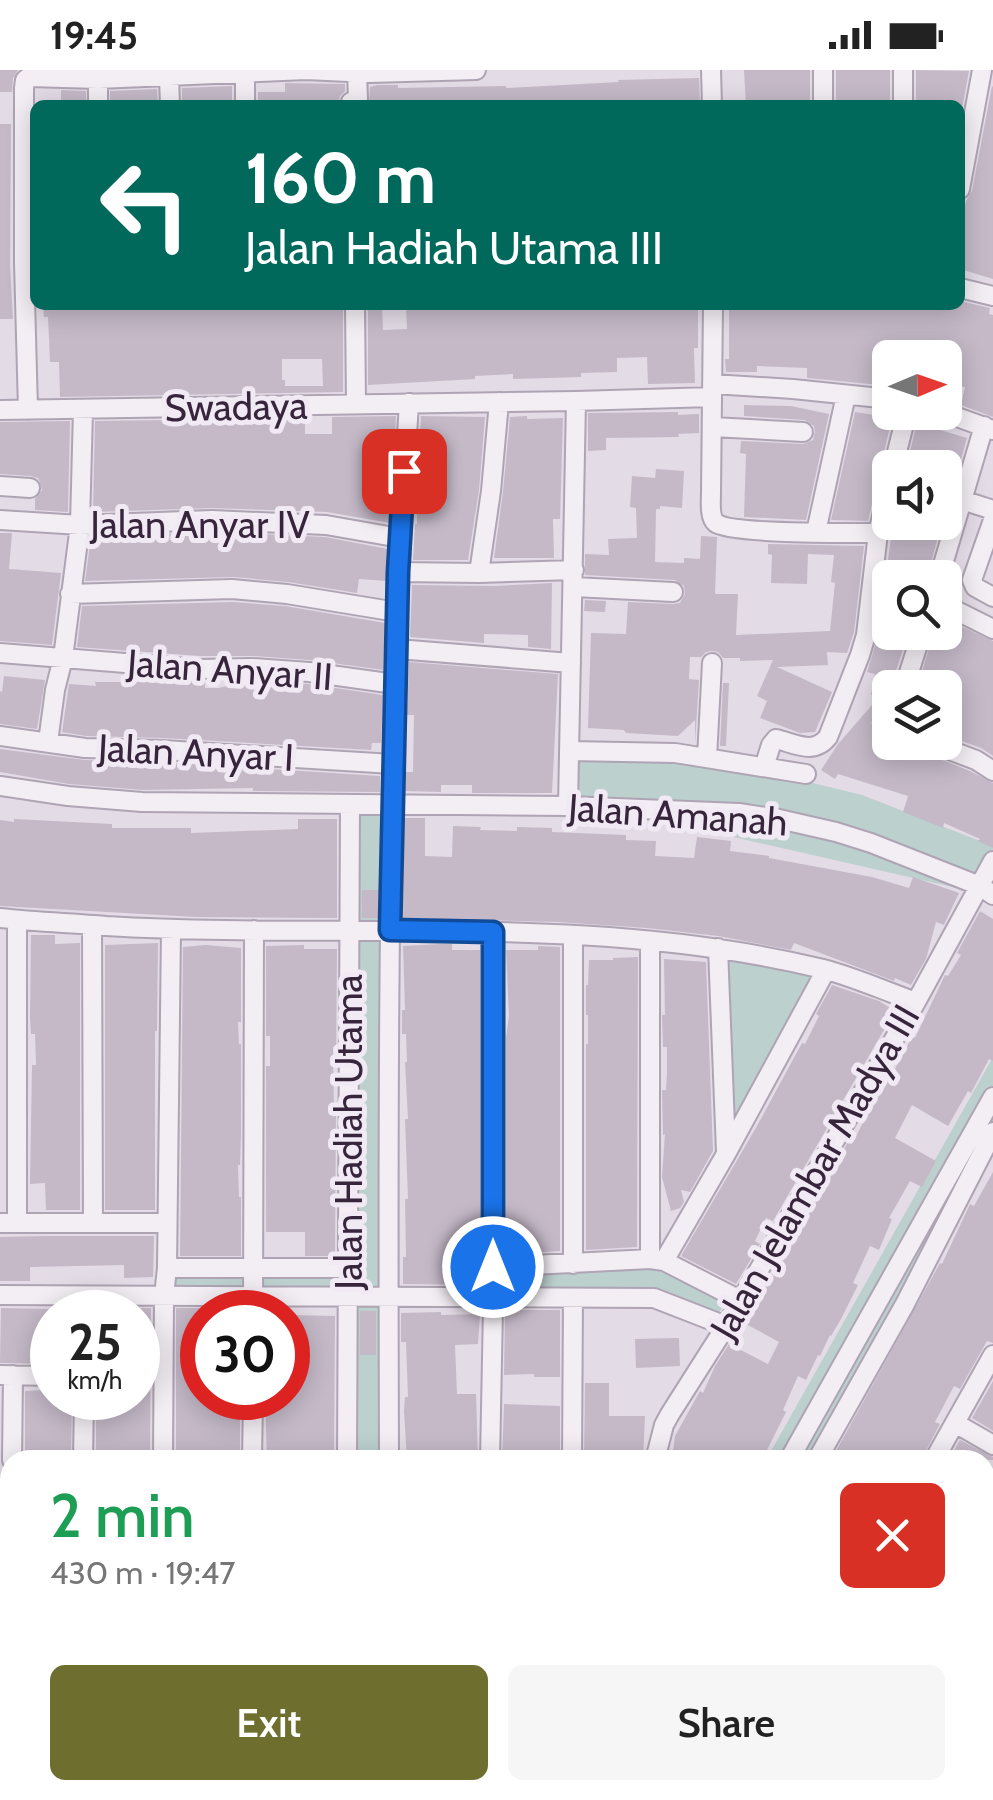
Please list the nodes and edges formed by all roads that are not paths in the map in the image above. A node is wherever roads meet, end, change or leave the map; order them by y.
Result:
1 (476, 70) edge
2 (711, 70) edge
3 (822, 70) edge
4 (903, 70) edge
5 (982, 70) edge
6 (357, 72) edge
7 (244, 73) junction
8 (169, 76) junction
9 (98, 79) junction
10 (98, 100) edge
11 (170, 100) edge
12 (245, 100) edge
13 (356, 100) edge
14 (712, 100) edge
15 (823, 100) edge
16 (903, 100) edge
17 (965, 162) edge
18 (30, 262) edge
19 (965, 289) edge
20 (993, 296) edge
21 (355, 310) edge
22 (713, 310) edge
23 (712, 390) junction
24 (846, 395) junction
25 (872, 397) edge
26 (576, 401) junction
27 (499, 402) junction
28 (409, 403) junction
29 (356, 404) junction
30 (0, 410) edge
31 (28, 410) junction
32 (83, 410) junction
33 (962, 419) edge
34 (713, 427) junction
35 (988, 428) edge
36 (804, 432) dead end
37 (0, 486) edge
38 (30, 488) dead end
39 (962, 500) joint
40 (993, 510) edge
41 (0, 520) edge
42 (993, 520) edge
43 (80, 526) junction
44 (816, 532) junction
45 (872, 533) edge
46 (400, 538) junction
47 (877, 540) edge
48 (398, 572) junction
49 (479, 573) junction
50 (574, 579) junction
51 (673, 592) dead end
52 (70, 594) junction
53 (993, 598) edge
54 (397, 612) junction
55 (962, 614) edge
56 (993, 629) edge
57 (396, 649) junction
58 (0, 654) edge
59 (64, 658) junction
60 (571, 663) junction
61 (712, 663) dead end
62 (396, 684) junction
63 (0, 736) edge
64 (48, 742) junction
65 (570, 751) junction
66 (962, 755) edge
67 (707, 758) junction
68 (393, 764) junction
69 (764, 767) junction
70 (993, 771) edge
71 (806, 774) dead end
72 (0, 786) edge
73 (350, 805) junction
74 (393, 805) junction
75 (568, 806) junction
76 (993, 860) edge
77 (986, 890) edge
78 (9, 919) edge
79 (92, 925) junction
80 (171, 930) junction
81 (254, 930) junction
82 (390, 930) junction
83 (350, 932) junction
84 (493, 932) junction
85 (573, 936) junction
86 (650, 941) junction
87 (718, 948) junction
88 (826, 970) junction
89 (916, 1002) junction
90 (993, 1097) edge
91 (993, 1132) edge
92 (726, 1154) junction
93 (9, 1223) edge
94 (93, 1223) junction
95 (167, 1223) junction
96 (657, 1260) junction
97 (573, 1264) junction
98 (493, 1267) junction
99 (168, 1268) junction
100 (252, 1268) junction
101 (348, 1268) junction
102 (252, 1290) edge
103 (886, 1290) junction
104 (0, 1295) edge
105 (160, 1296) edge
106 (164, 1296) junction
107 (180, 1297) edge
108 (347, 1297) junction
109 (30, 1298) edge
110 (388, 1298) junction
111 (573, 1298) junction
112 (493, 1299) junction
113 (310, 1300) edge
114 (740, 1300) junction
115 (905, 1304) junction
116 (872, 1316) junction
117 (726, 1326) junction
118 (891, 1329) junction
119 (993, 1355) edge
120 (7, 1375) edge
121 (84, 1420) edge
122 (252, 1420) edge
123 (955, 1423) junction
124 (993, 1445) edge
125 (11, 1450) edge
126 (83, 1450) edge
127 (163, 1450) edge
128 (252, 1450) edge
129 (347, 1450) edge
130 (389, 1450) edge
131 (490, 1450) edge
132 (572, 1450) edge
133 (658, 1450) edge
134 (795, 1450) edge
135 (822, 1450) edge
136 (940, 1450) edge

1 - 6 street
2 - 14 street
3 - 15 street
4 - 16 street
5 - 17 street
6 - 7 street
6 - 13 street
7 - 8 street
7 - 12 street
8 - 9 street
8 - 11 street
9 - 10 street
9 - 18 street
18 - 31 street
19 - 20 street
21 - 29 street
22 - 23 street
23 - 24 street, Swadaya
23 - 26 street, Swadaya
23 - 34 street
24 - 25 street, Swadaya
24 - 44 street
26 - 27 street, Swadaya
26 - 50 street
27 - 28 street, Swadaya
27 - 49 street
28 - 29 street, Swadaya
28 - 46 street, Jalan Hadiah Utama
29 - 32 street, Swadaya
30 - 31 street, Swadaya
31 - 32 street, Swadaya
32 - 43 street
33 - 35 street
34 - 36 street
34 - 44 street
35 - 39 street
37 - 38 street
39 - 40 street
41 - 43 street, Jalan Anyar IV
42 - 53 street
43 - 46 street, Jalan Anyar IV
43 - 52 street
44 - 45 street
46 - 48 street, Jalan Hadiah Utama
47 - 69 street
48 - 49 street
48 - 54 street, Jalan Hadiah Utama
49 - 50 street
50 - 51 street
50 - 60 street
52 - 54 street
52 - 59 street
54 - 57 street, Jalan Hadiah Utama
55 - 56 street
57 - 60 street
57 - 62 street, Jalan Hadiah Utama
58 - 59 street, Jalan Anyar II
59 - 62 street, Jalan Anyar II
59 - 64 street
60 - 65 street
61 - 67 street
62 - 68 street, Jalan Hadiah Utama
63 - 64 street, Jalan Anyar I
64 - 68 street, Jalan Anyar I
65 - 67 street
65 - 75 street
66 - 70 street
67 - 69 street
68 - 74 street, Jalan Hadiah Utama
69 - 71 street
72 - 73 street, Jalan Amanah
73 - 74 street, Jalan Amanah
73 - 83 street, Jalan Hadiah Utama
74 - 75 street, Jalan Amanah
74 - 82 street, Jalan Hadiah Utama
75 - 77 street, Jalan Amanah
76 - 77 street, Jalan Jelambar Madya III
77 - 89 street, Jalan Jelambar Madya III
78 - 79 street
78 - 93 street
79 - 80 street
79 - 94 street
80 - 81 street
80 - 95 street
81 - 83 street
81 - 100 street
82 - 83 street
82 - 84 street
82 - 110 street, Jalan Hadiah Utama
83 - 101 street, Jalan Hadiah Utama
84 - 85 street
84 - 98 street
85 - 86 street
85 - 97 street
86 - 87 street
86 - 96 street
87 - 88 street
87 - 92 street
88 - 89 street
88 - 92 street
89 - 114 street, Jalan Jelambar Madya III
90 - 103 street
91 - 115 street
92 - 96 street
93 - 94 street
94 - 95 street
95 - 99 street
96 - 97 street
96 - 114 street
97 - 98 street
98 - 112 street
99 - 100 street
99 - 106 street
100 - 101 street
100 - 102 street
101 - 108 street, Jalan Hadiah Utama
103 - 115 street
103 - 116 street
104 - 109 street
105 - 106 street
106 - 107 street
106 - 127 street
108 - 110 street
108 - 113 street
108 - 129 street, Jalan Hadiah Utama
110 - 112 street
110 - 130 street, Jalan Hadiah Utama
111 - 112 street
111 - 117 street
111 - 132 street
112 - 131 street
114 - 117 street, Jalan Jelambar Madya III
115 - 118 street
116 - 118 street
116 - 134 street
117 - 133 street, Jalan Jelambar Madya III
118 - 135 street
119 - 123 street
120 - 125 street
121 - 126 street
122 - 128 street
123 - 124 street
123 - 136 street

